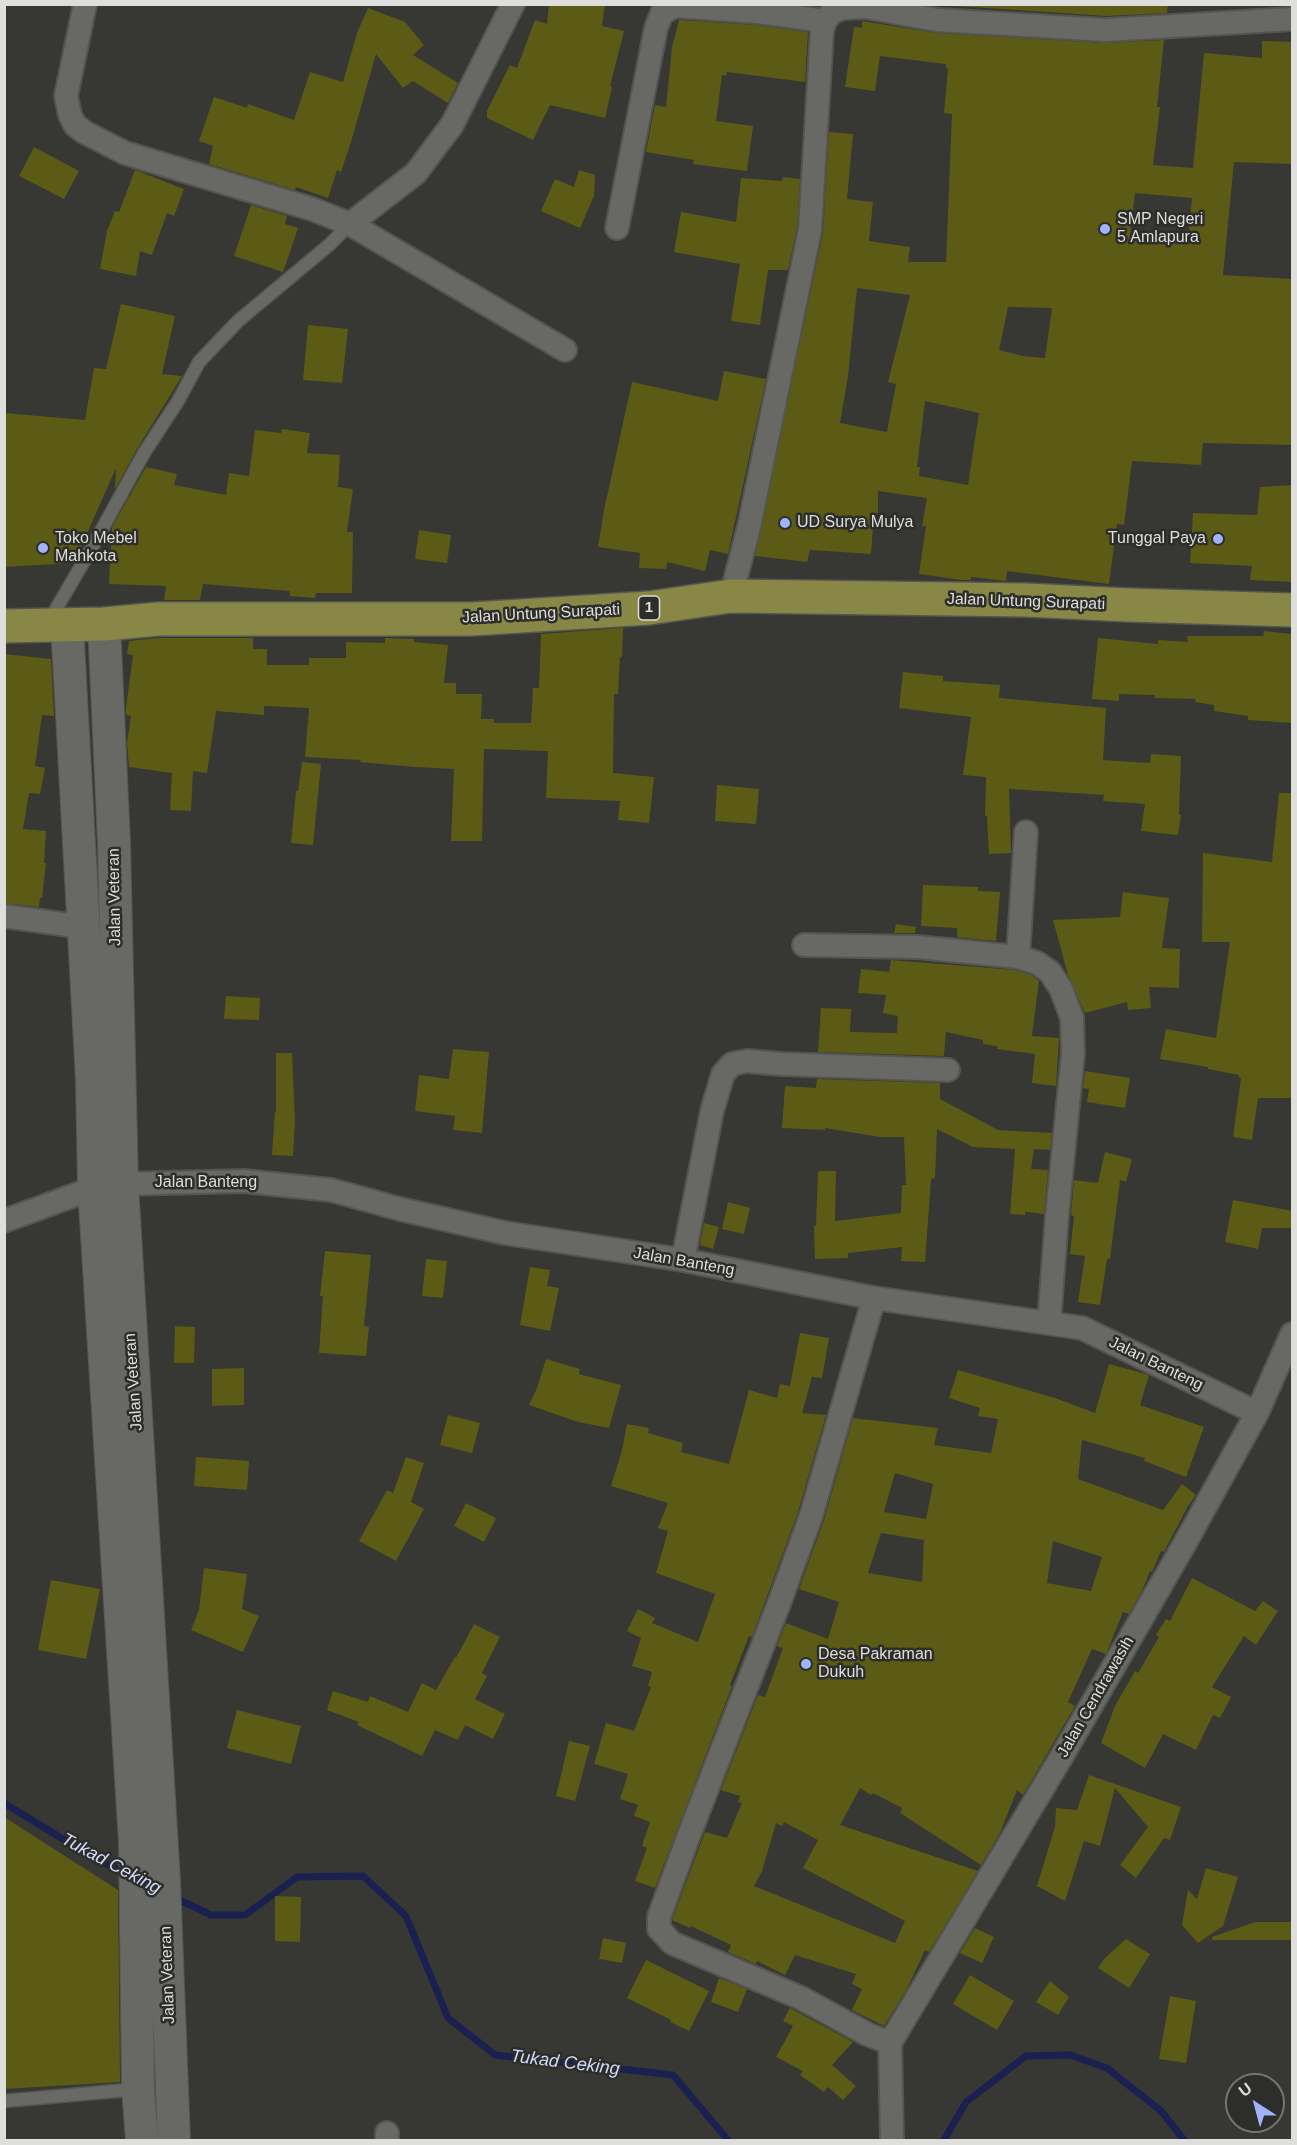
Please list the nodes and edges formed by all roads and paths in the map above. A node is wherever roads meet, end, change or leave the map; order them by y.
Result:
1 (85, 4) edge
2 (513, 4) edge
3 (938, 12) edge
4 (1293, 19) edge
5 (825, 21) junction
6 (350, 224) junction
7 (617, 228) dead end
8 (565, 350) dead end
9 (731, 596) junction
10 (1293, 610) edge
11 (57, 624) junction
12 (104, 624) junction
13 (4, 626) edge
14 (1026, 832) dead end
15 (4, 916) edge
16 (83, 927) junction
17 (804, 945) dead end
18 (1018, 957) junction
19 (948, 1070) dead end
20 (108, 1186) junction
21 (4, 1221) edge
22 (683, 1260) junction
23 (874, 1298) junction
24 (1049, 1323) junction
25 (1293, 1334) edge
26 (1257, 1413) junction
27 (885, 2041) junction
28 (138, 2089) junction
29 (4, 2101) edge
30 (173, 2135) edge
31 (142, 2136) edge
32 (892, 2140) edge

1 - 6 street
2 - 6 street
3 - 4 street
3 - 5 street
5 - 7 street
5 - 9 street
6 - 8 street
6 - 11 lane
9 - 10 highway, Jalan Untung Surapati / 1
9 - 12 highway, Jalan Untung Surapati / 1
11 - 12 highway, Jalan Untung Surapati / 1
11 - 13 highway, Jalan Untung Surapati / 1
11 - 16 main road, Jalan Veteran
12 - 20 main road, Jalan Veteran
14 - 18 street
15 - 16 street
16 - 20 main road, Jalan Veteran
17 - 18 street
18 - 24 street
19 - 22 street
20 - 21 street, Jalan Banteng
20 - 22 street, Jalan Banteng
20 - 28 main road, Jalan Veteran
20 - 30 main road, Jalan Veteran
22 - 23 street, Jalan Banteng
23 - 24 street, Jalan Banteng
23 - 27 street
24 - 26 street, Jalan Banteng
25 - 26 street, Jalan Cendrawasih
26 - 27 street, Jalan Cendrawasih
27 - 32 street
28 - 29 lane
28 - 31 main road, Jalan Veteran
30 - 31 main road

